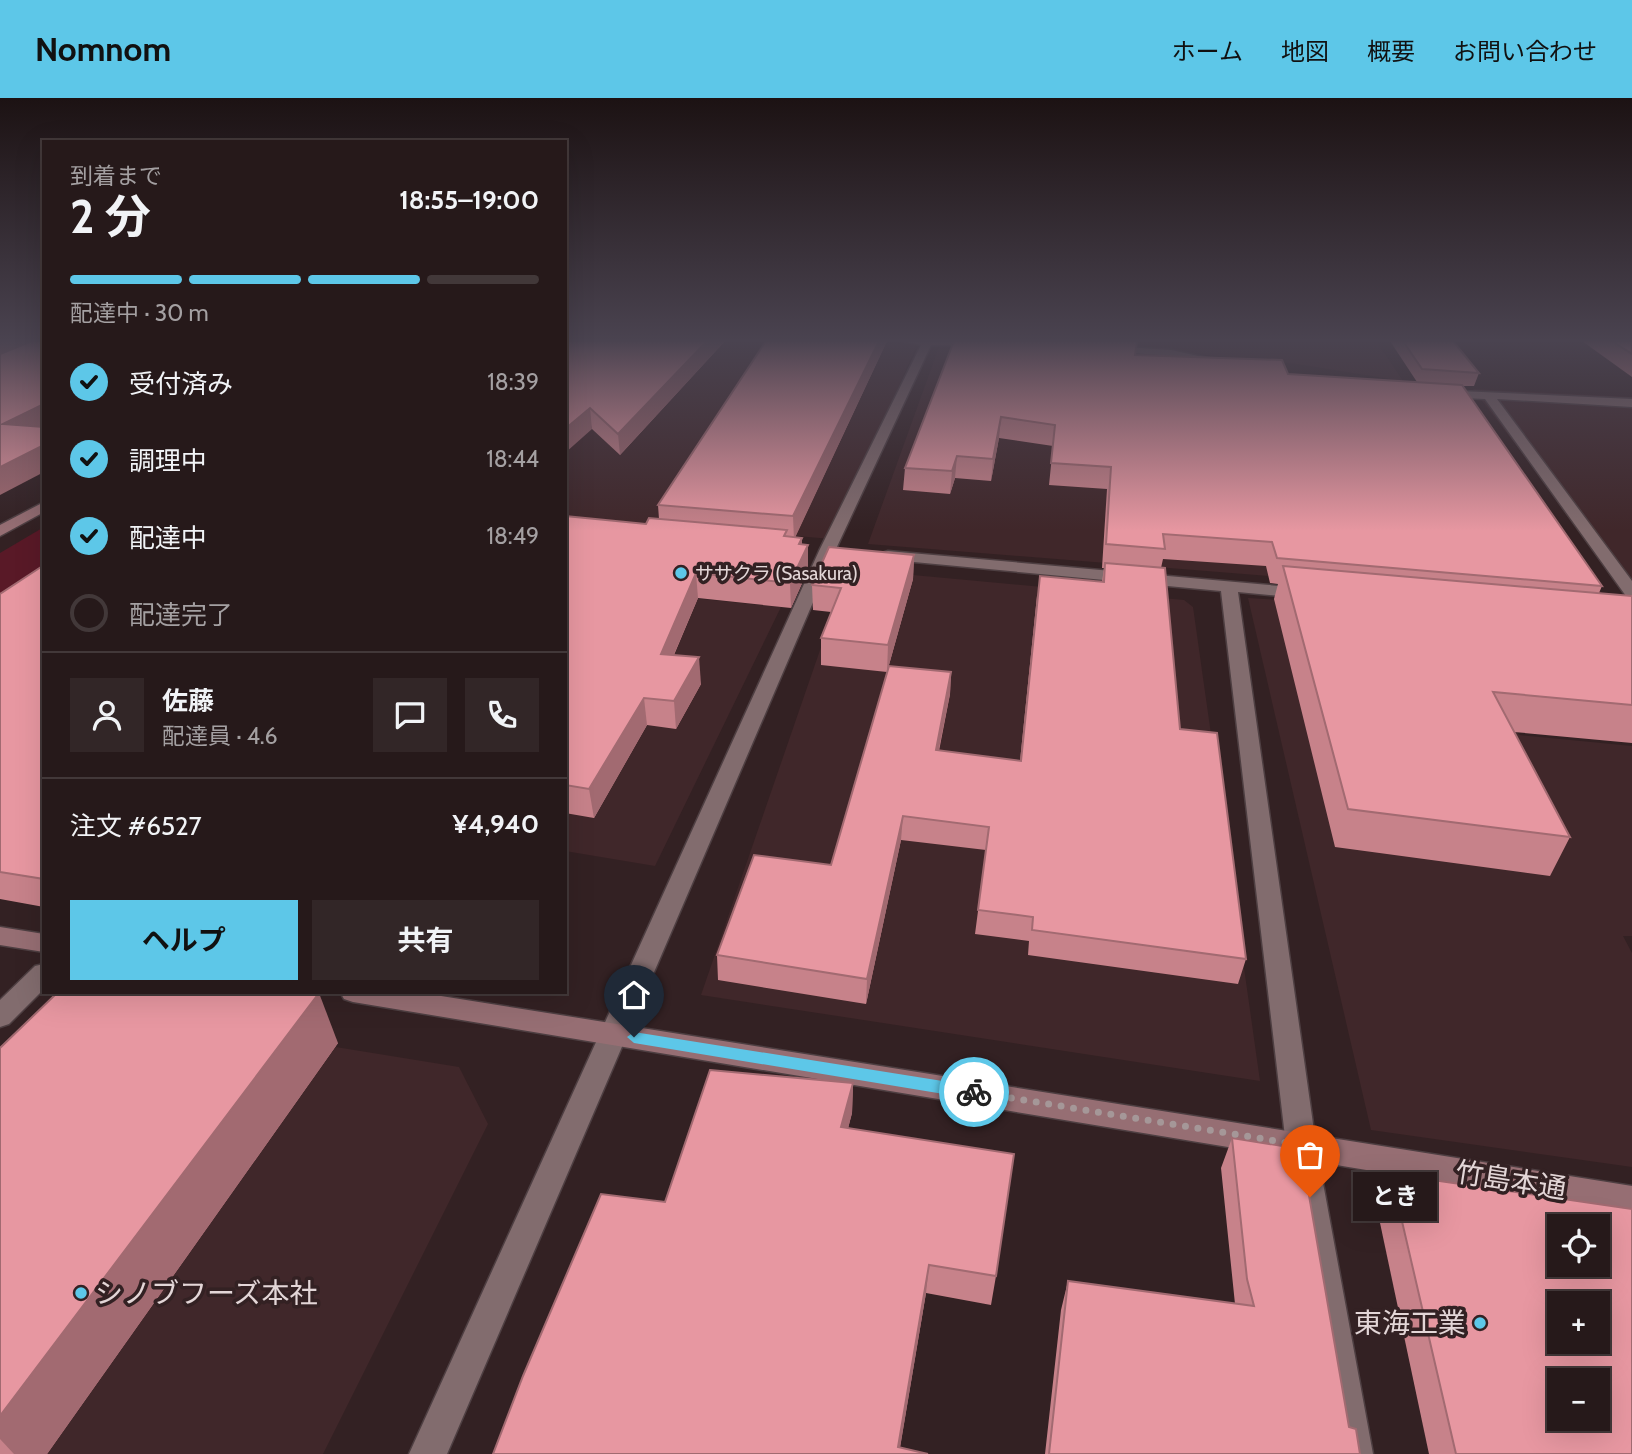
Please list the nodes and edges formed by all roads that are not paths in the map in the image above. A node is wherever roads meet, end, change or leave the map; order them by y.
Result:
1 (898, 404) edge
2 (1495, 404) edge
3 (42, 507) edge
4 (0, 531) edge
5 (869, 555) edge
6 (1229, 586) junction
7 (1632, 592) edge
8 (1326, 595) edge
9 (0, 936) edge
10 (42, 943) edge
11 (42, 975) edge
12 (365, 994) edge
13 (0, 1017) edge
14 (613, 1034) junction
15 (1301, 1145) junction
16 (1632, 1200) edge
17 (428, 1454) edge
18 (1354, 1454) edge

1 - 14 street
2 - 7 street
3 - 4 street
5 - 6 street
6 - 8 street
6 - 15 street
9 - 10 street
11 - 13 street
12 - 14 street, 竹島本通
14 - 15 street, 竹島本通
14 - 17 street
15 - 16 street, 竹島本通
15 - 18 street

